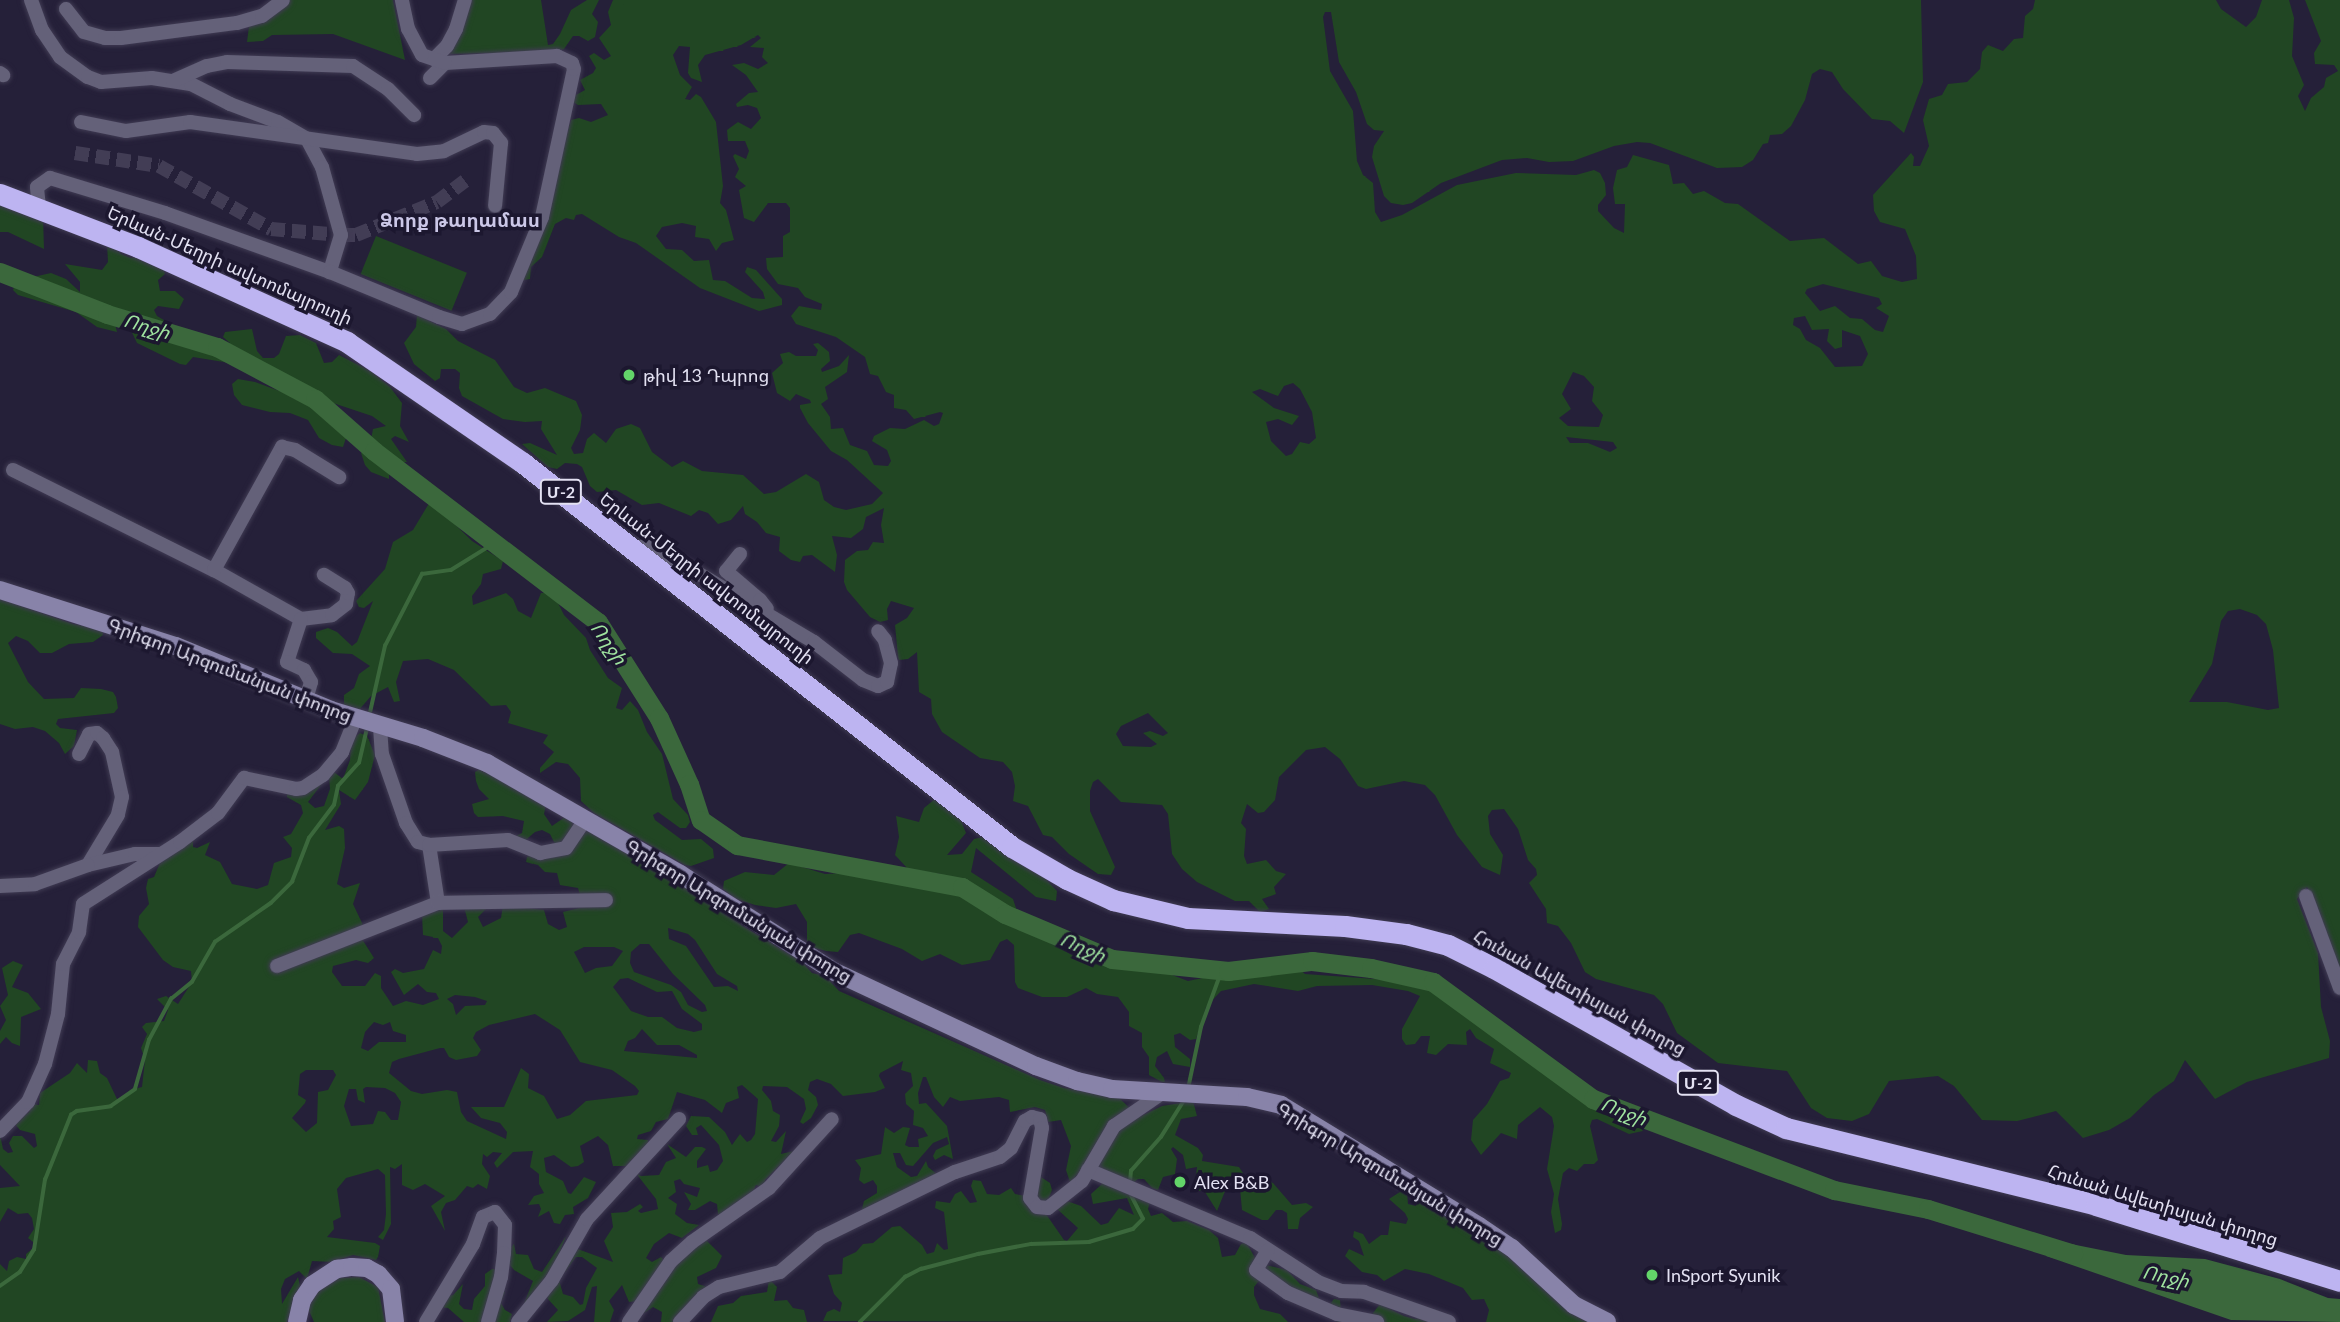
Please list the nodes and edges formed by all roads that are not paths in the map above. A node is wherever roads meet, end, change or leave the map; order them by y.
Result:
1 (31, 0) edge
2 (283, 0) edge
3 (402, 0) edge
4 (465, 0) edge
5 (66, 9) dead end
6 (440, 61) junction
7 (430, 78) dead end
8 (173, 81) junction
9 (414, 115) dead end
10 (82, 122) dead end
11 (307, 139) junction
12 (0, 194) edge
13 (495, 206) dead end
14 (39, 207) junction
15 (330, 272) junction
16 (13, 471) dead end
17 (339, 477) dead end
18 (633, 548) junction
19 (740, 554) dead end
20 (214, 570) junction
21 (324, 575) dead end
22 (0, 590) edge
23 (765, 614) junction
24 (302, 619) junction
25 (878, 631) dead end
26 (306, 699) junction
27 (356, 718) junction
28 (380, 727) junction
29 (79, 754) dead end
30 (585, 820) junction
31 (429, 845) junction
32 (161, 854) junction
33 (89, 865) junction
34 (1067, 879) joint
35 (0, 886) edge
36 (2306, 896) dead end
37 (606, 900) dead end
38 (438, 903) junction
39 (277, 966) dead end
40 (2340, 988) edge
41 (1162, 1093) junction
42 (679, 1119) dead end
43 (832, 1119) dead end
44 (0, 1131) edge
45 (1088, 1170) junction
46 (1268, 1250) junction
47 (2340, 1281) edge
48 (298, 1322) edge
49 (395, 1322) edge
50 (426, 1322) edge
51 (488, 1322) edge
52 (518, 1322) edge
53 (629, 1322) edge
54 (680, 1322) edge
55 (1377, 1322) edge
56 (1449, 1322) edge
57 (1607, 1322) edge

1 - 8 street
2 - 5 street
3 - 6 street
4 - 6 street
6 - 7 street
6 - 15 street
8 - 9 street
8 - 11 street
10 - 11 street
11 - 13 street
11 - 15 street
12 - 14 highway, Երևան-Մեղրի ավտոմայրուղի / Մ-2
14 - 15 street
14 - 18 highway, Երևան-Մեղրի ավտոմայրուղի / Մ-2
16 - 20 street
17 - 20 street
18 - 23 street
18 - 34 highway, Երևան-Մեղրի ավտոմայրուղի / Մ-2
19 - 23 street
20 - 24 street
21 - 24 street
22 - 26 street, Գրիգոր Արզումանյան փողոց
23 - 25 street
24 - 26 street
26 - 27 street, Գրիգոր Արզումանյան փողոց
27 - 28 street, Գրիգոր Արզումանյան փողոց
27 - 32 street
28 - 30 street, Գրիգոր Արզումանյան փողոց
28 - 31 street
29 - 33 street
30 - 31 street
30 - 41 street, Գրիգոր Արզումանյան փողոց
31 - 38 street
32 - 33 street
32 - 44 street
33 - 35 street
34 - 47 highway, Հունան Ավետիսյան փողոց / Մ-2
36 - 40 street
37 - 38 street
38 - 39 street
41 - 45 street
41 - 57 street, Գրիգոր Արզումանյան փողոց
42 - 52 street
43 - 53 street
45 - 46 street
45 - 54 street
46 - 55 street
46 - 56 street
48 - 49 street
50 - 51 street

